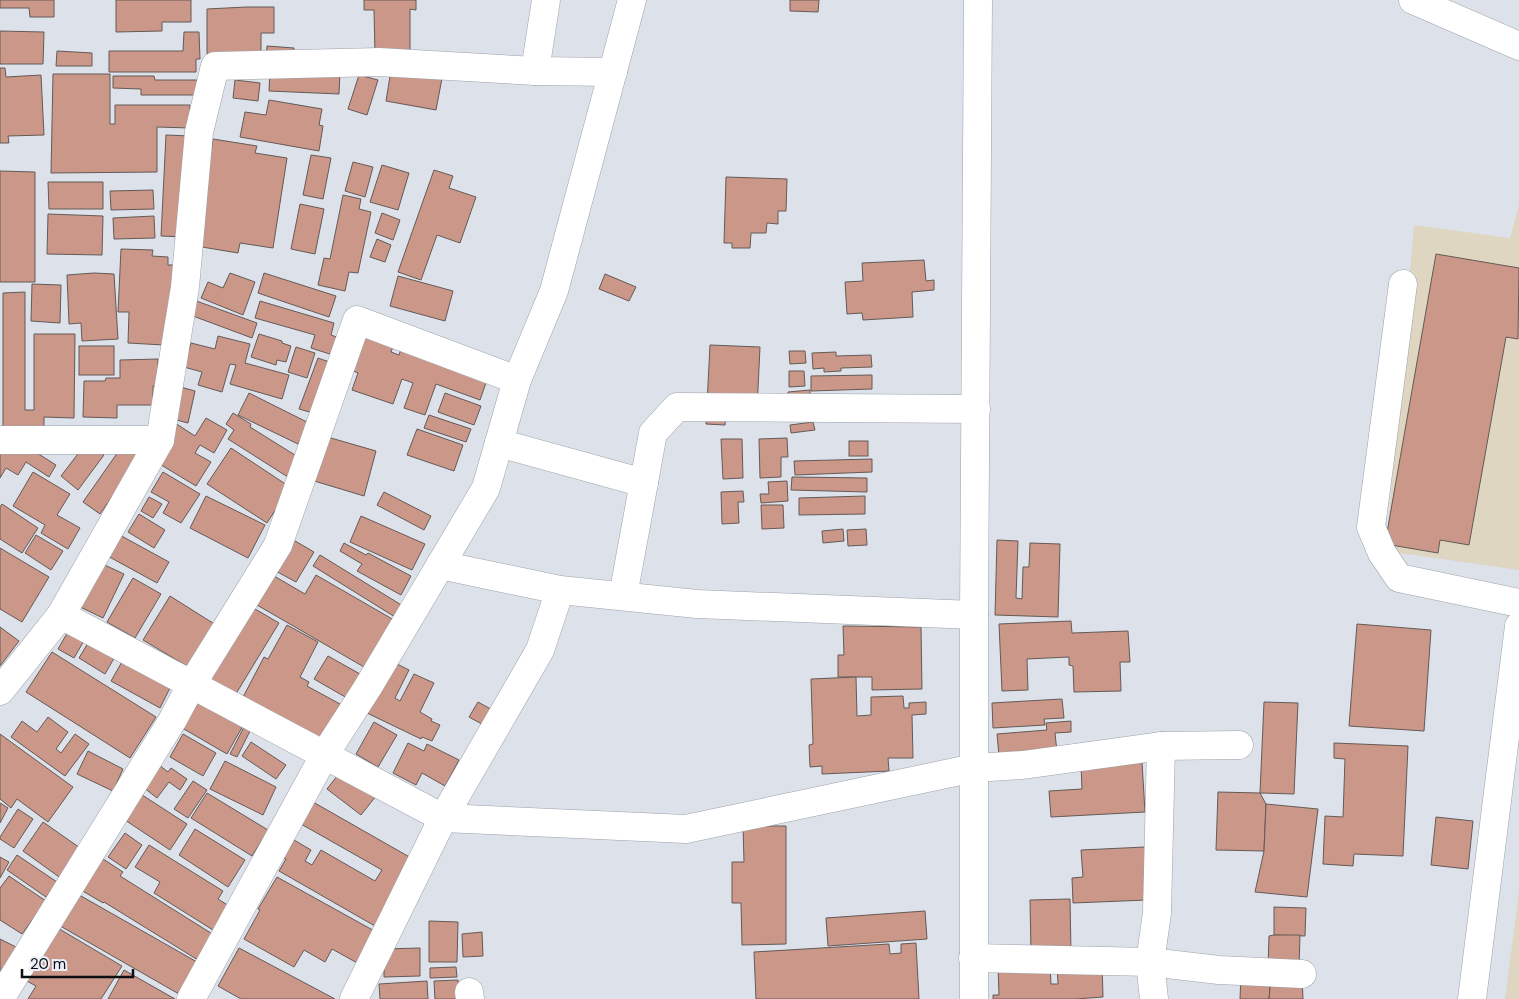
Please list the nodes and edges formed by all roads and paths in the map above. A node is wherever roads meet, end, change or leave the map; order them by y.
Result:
1 (546, 0) edge
2 (632, 0) edge
3 (978, 0) edge
4 (1413, 0) edge
5 (1519, 46) edge
6 (535, 71) junction
7 (614, 72) junction
8 (1403, 284) dead end
9 (516, 380) junction
10 (976, 409) junction
11 (0, 440) edge
12 (160, 440) junction
13 (498, 443) junction
14 (644, 483) junction
15 (440, 565) junction
16 (560, 590) junction
17 (623, 596) junction
18 (1519, 603) edge
19 (61, 615) junction
20 (974, 615) junction
21 (1519, 626) edge
22 (192, 684) junction
23 (0, 691) edge
24 (1239, 745) dead end
25 (1161, 746) junction
26 (325, 754) junction
27 (974, 768) junction
28 (443, 818) junction
29 (973, 958) junction
30 (1150, 962) junction
31 (1302, 974) dead end
32 (0, 999) edge
33 (191, 999) edge
34 (354, 999) edge
35 (974, 999) edge
36 (1154, 999) edge
37 (1472, 999) edge

1 - 6 street
2 - 7 street
3 - 10 street
4 - 5 street
6 - 7 street
6 - 12 street
7 - 9 street
8 - 18 street
9 - 13 street
9 - 22 street
10 - 14 street
10 - 20 street
11 - 12 street
12 - 19 street
13 - 14 street
13 - 15 street
14 - 17 street
15 - 16 street
15 - 26 street
16 - 17 street
16 - 28 street
17 - 20 street
19 - 22 street
19 - 23 street
20 - 27 street
21 - 37 street
22 - 26 street
22 - 32 street
24 - 25 street
25 - 27 street
25 - 30 street
26 - 28 street
26 - 33 street
27 - 28 street
27 - 29 street
28 - 34 street
29 - 30 street
29 - 35 street
30 - 31 street
30 - 36 street

